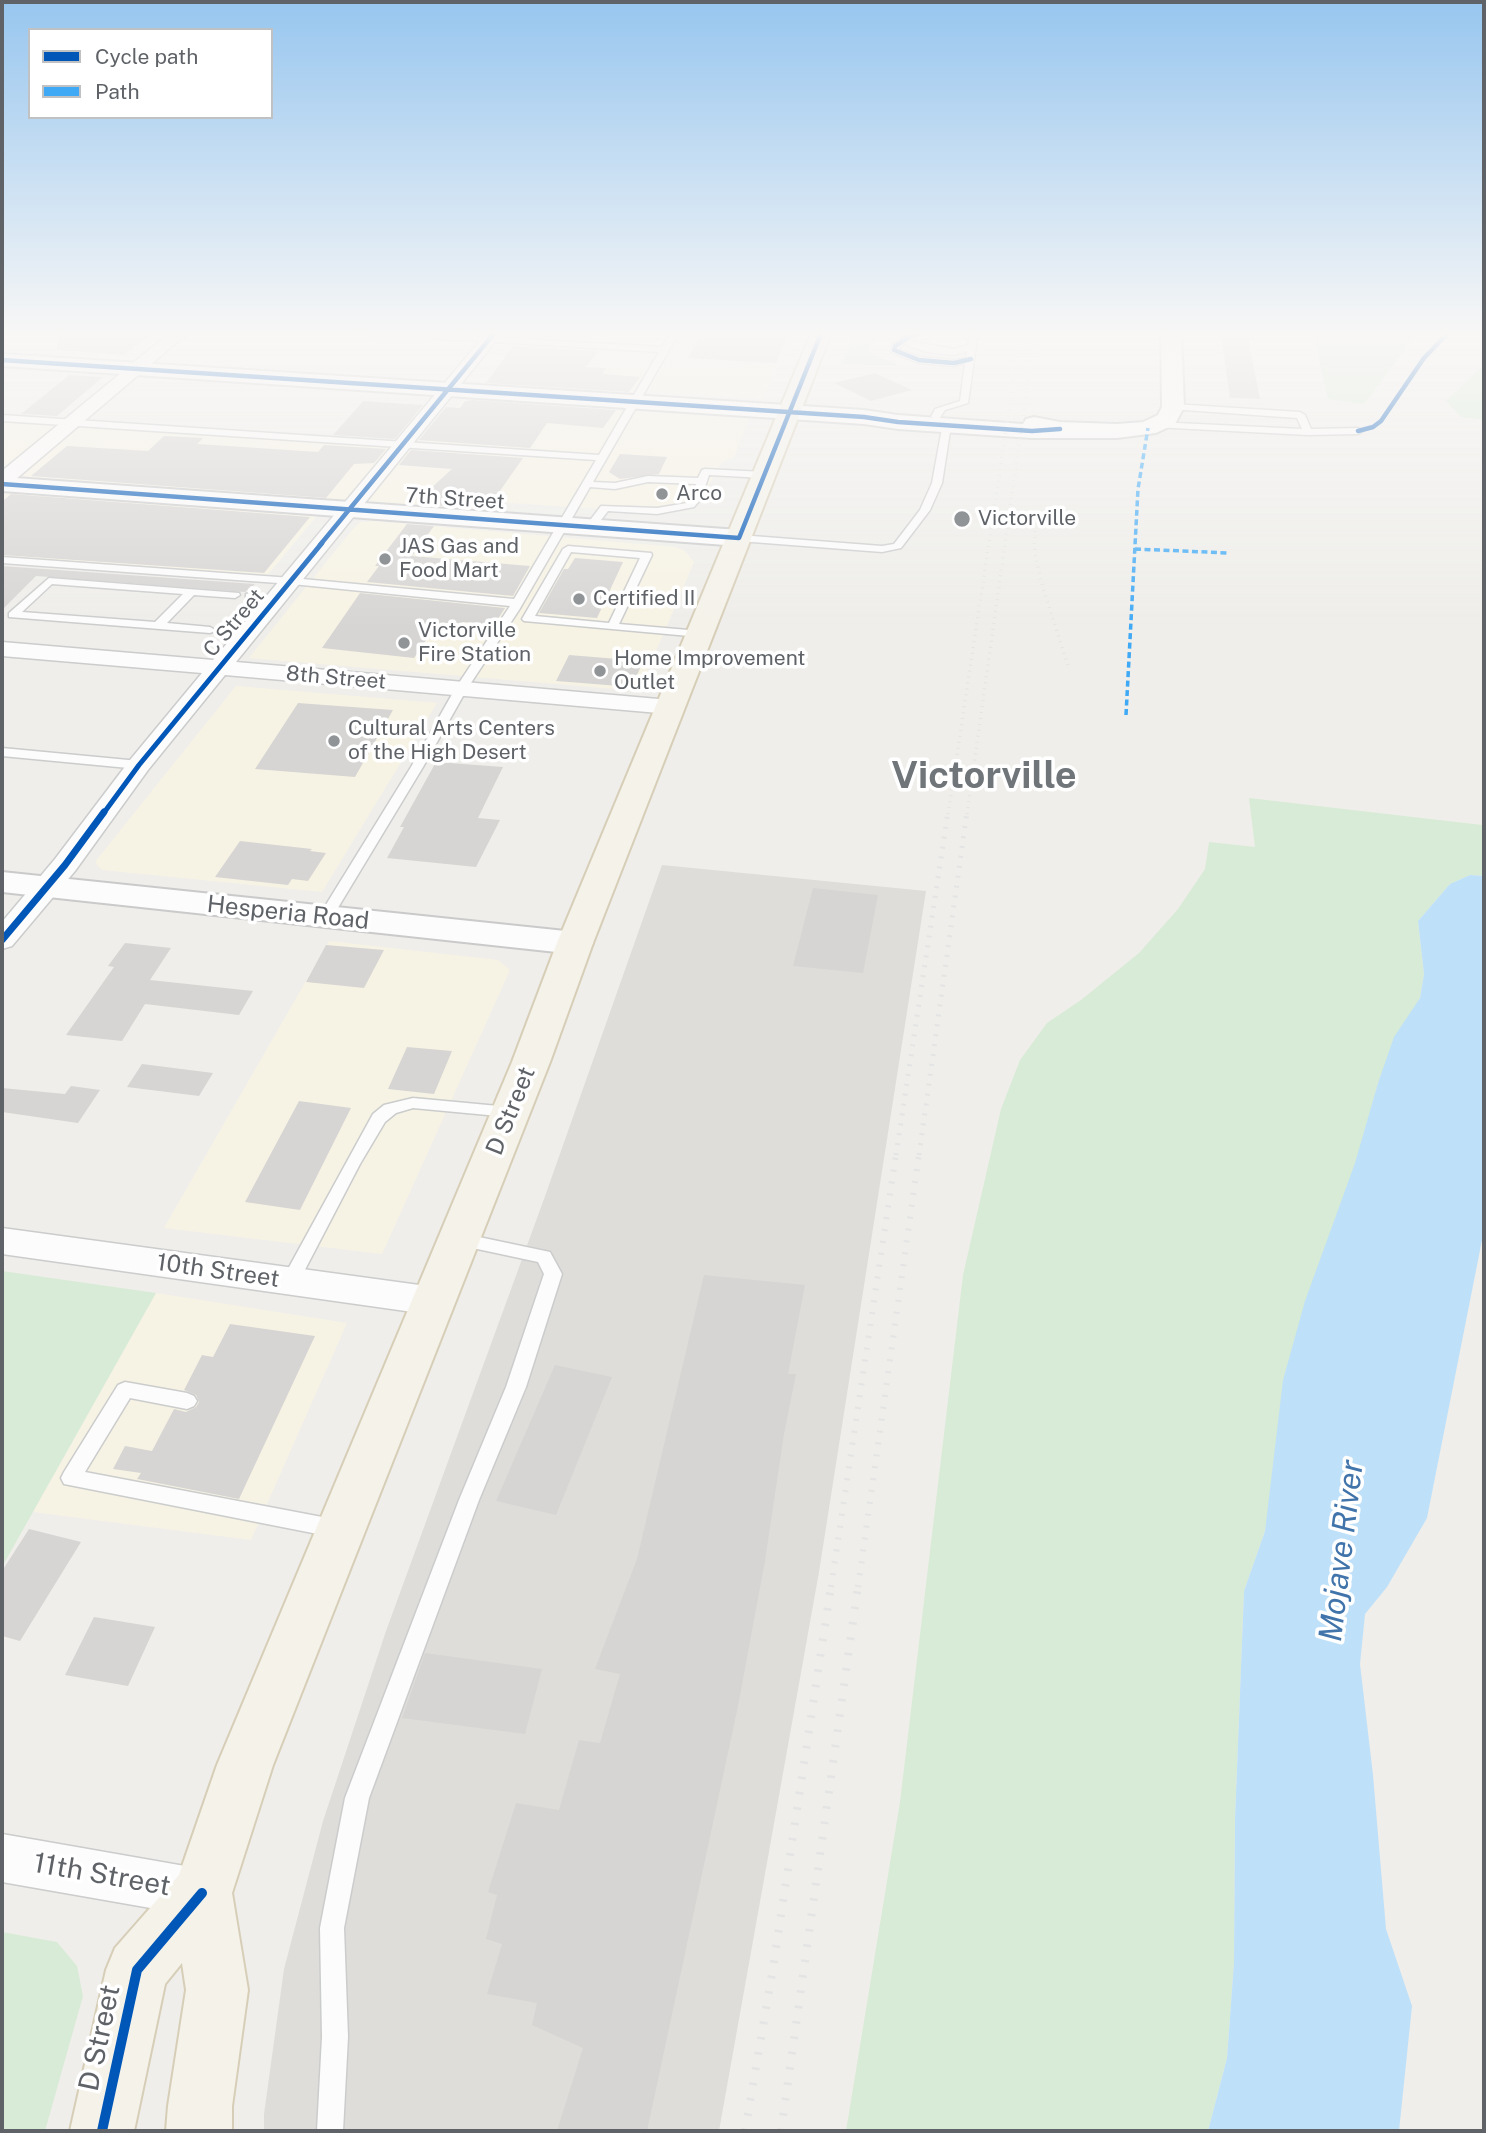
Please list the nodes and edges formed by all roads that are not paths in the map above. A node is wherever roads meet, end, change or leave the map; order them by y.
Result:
1 (62, 431) edge
2 (190, 431) edge
3 (415, 431) edge
4 (617, 431) edge
5 (782, 431) edge
6 (940, 431) edge
7 (1270, 431) edge
8 (1344, 431) edge
9 (1308, 432) joint
10 (403, 446) junction
11 (601, 458) junction
12 (764, 475) junction
13 (2, 483) edge
14 (586, 484) junction
15 (701, 485) junction
16 (615, 486) junction
17 (677, 490) dead end
18 (653, 498) dead end
19 (351, 509) junction
20 (626, 509) junction
21 (561, 524) junction
22 (599, 528) junction
23 (739, 538) junction
24 (2, 560) edge
25 (292, 581) junction
26 (191, 592) junction
27 (235, 595) dead end
28 (250, 596) dead end
29 (277, 600) junction
30 (517, 603) junction
31 (613, 625) junction
32 (158, 626) junction
33 (249, 633) junction
34 (701, 634) junction
35 (2, 649) edge
36 (219, 668) junction
37 (461, 689) junction
38 (670, 707) junction
39 (2, 752) edge
40 (139, 765) junction
41 (2, 882) edge
42 (47, 887) junction
43 (326, 916) junction
44 (2, 940) edge
45 (575, 943) junction
46 (509, 1112) junction
47 (460, 1239) junction
48 (2, 1241) edge
49 (291, 1280) junction
50 (434, 1301) junction
51 (187, 1401) dead end
52 (341, 1530) junction
53 (2, 1858) edge
54 (202, 1893) junction
55 (102, 2131) edge
56 (199, 2131) edge
57 (330, 2131) edge

1 - 13 street
2 - 10 lane
3 - 10 street, C Street
4 - 11 lane
5 - 12 main road, D Street
6 - 23 lane
7 - 9 lane
8 - 9 lane
10 - 11 lane
10 - 19 street, C Street
11 - 14 lane
12 - 15 lane
12 - 23 main road, D Street
13 - 19 street, 7th Street
14 - 16 lane
14 - 21 lane
15 - 16 lane
15 - 17 lane
15 - 20 lane
16 - 22 lane
18 - 20 lane
19 - 21 street, 7th Street
19 - 25 street, C Street
20 - 22 lane
21 - 22 street, 7th Street
21 - 30 lane
22 - 23 street, 7th Street
22 - 31 lane
22 - 31 lane
23 - 34 main road, D Street
24 - 25 lane
25 - 29 street, C Street
25 - 30 lane
26 - 27 lane
26 - 32 lane
26 - 32 lane
28 - 29 lane
29 - 33 street, C Street
30 - 37 lane
31 - 34 lane
32 - 33 lane
33 - 36 street, C Street
34 - 38 main road, D Street
35 - 36 street, 8th Street
36 - 37 street, 8th Street
36 - 40 street, C Street
37 - 38 street, 8th Street
37 - 43 lane
38 - 45 main road, D Street
39 - 40 lane
40 - 42 street, C Street
41 - 42 street, Hesperia Road
42 - 43 street, Hesperia Road
42 - 44 street, C Street
43 - 45 street, Hesperia Road
45 - 46 main road, D Street
46 - 47 main road, D Street
46 - 49 lane
47 - 50 main road, D Street
47 - 57 lane
48 - 49 street, 10th Street
49 - 50 street, 10th Street
50 - 52 main road, D Street
51 - 52 lane
52 - 54 main road, D Street
53 - 54 street, 11th Street
54 - 55 main road, D Street
54 - 56 main road, D Street

